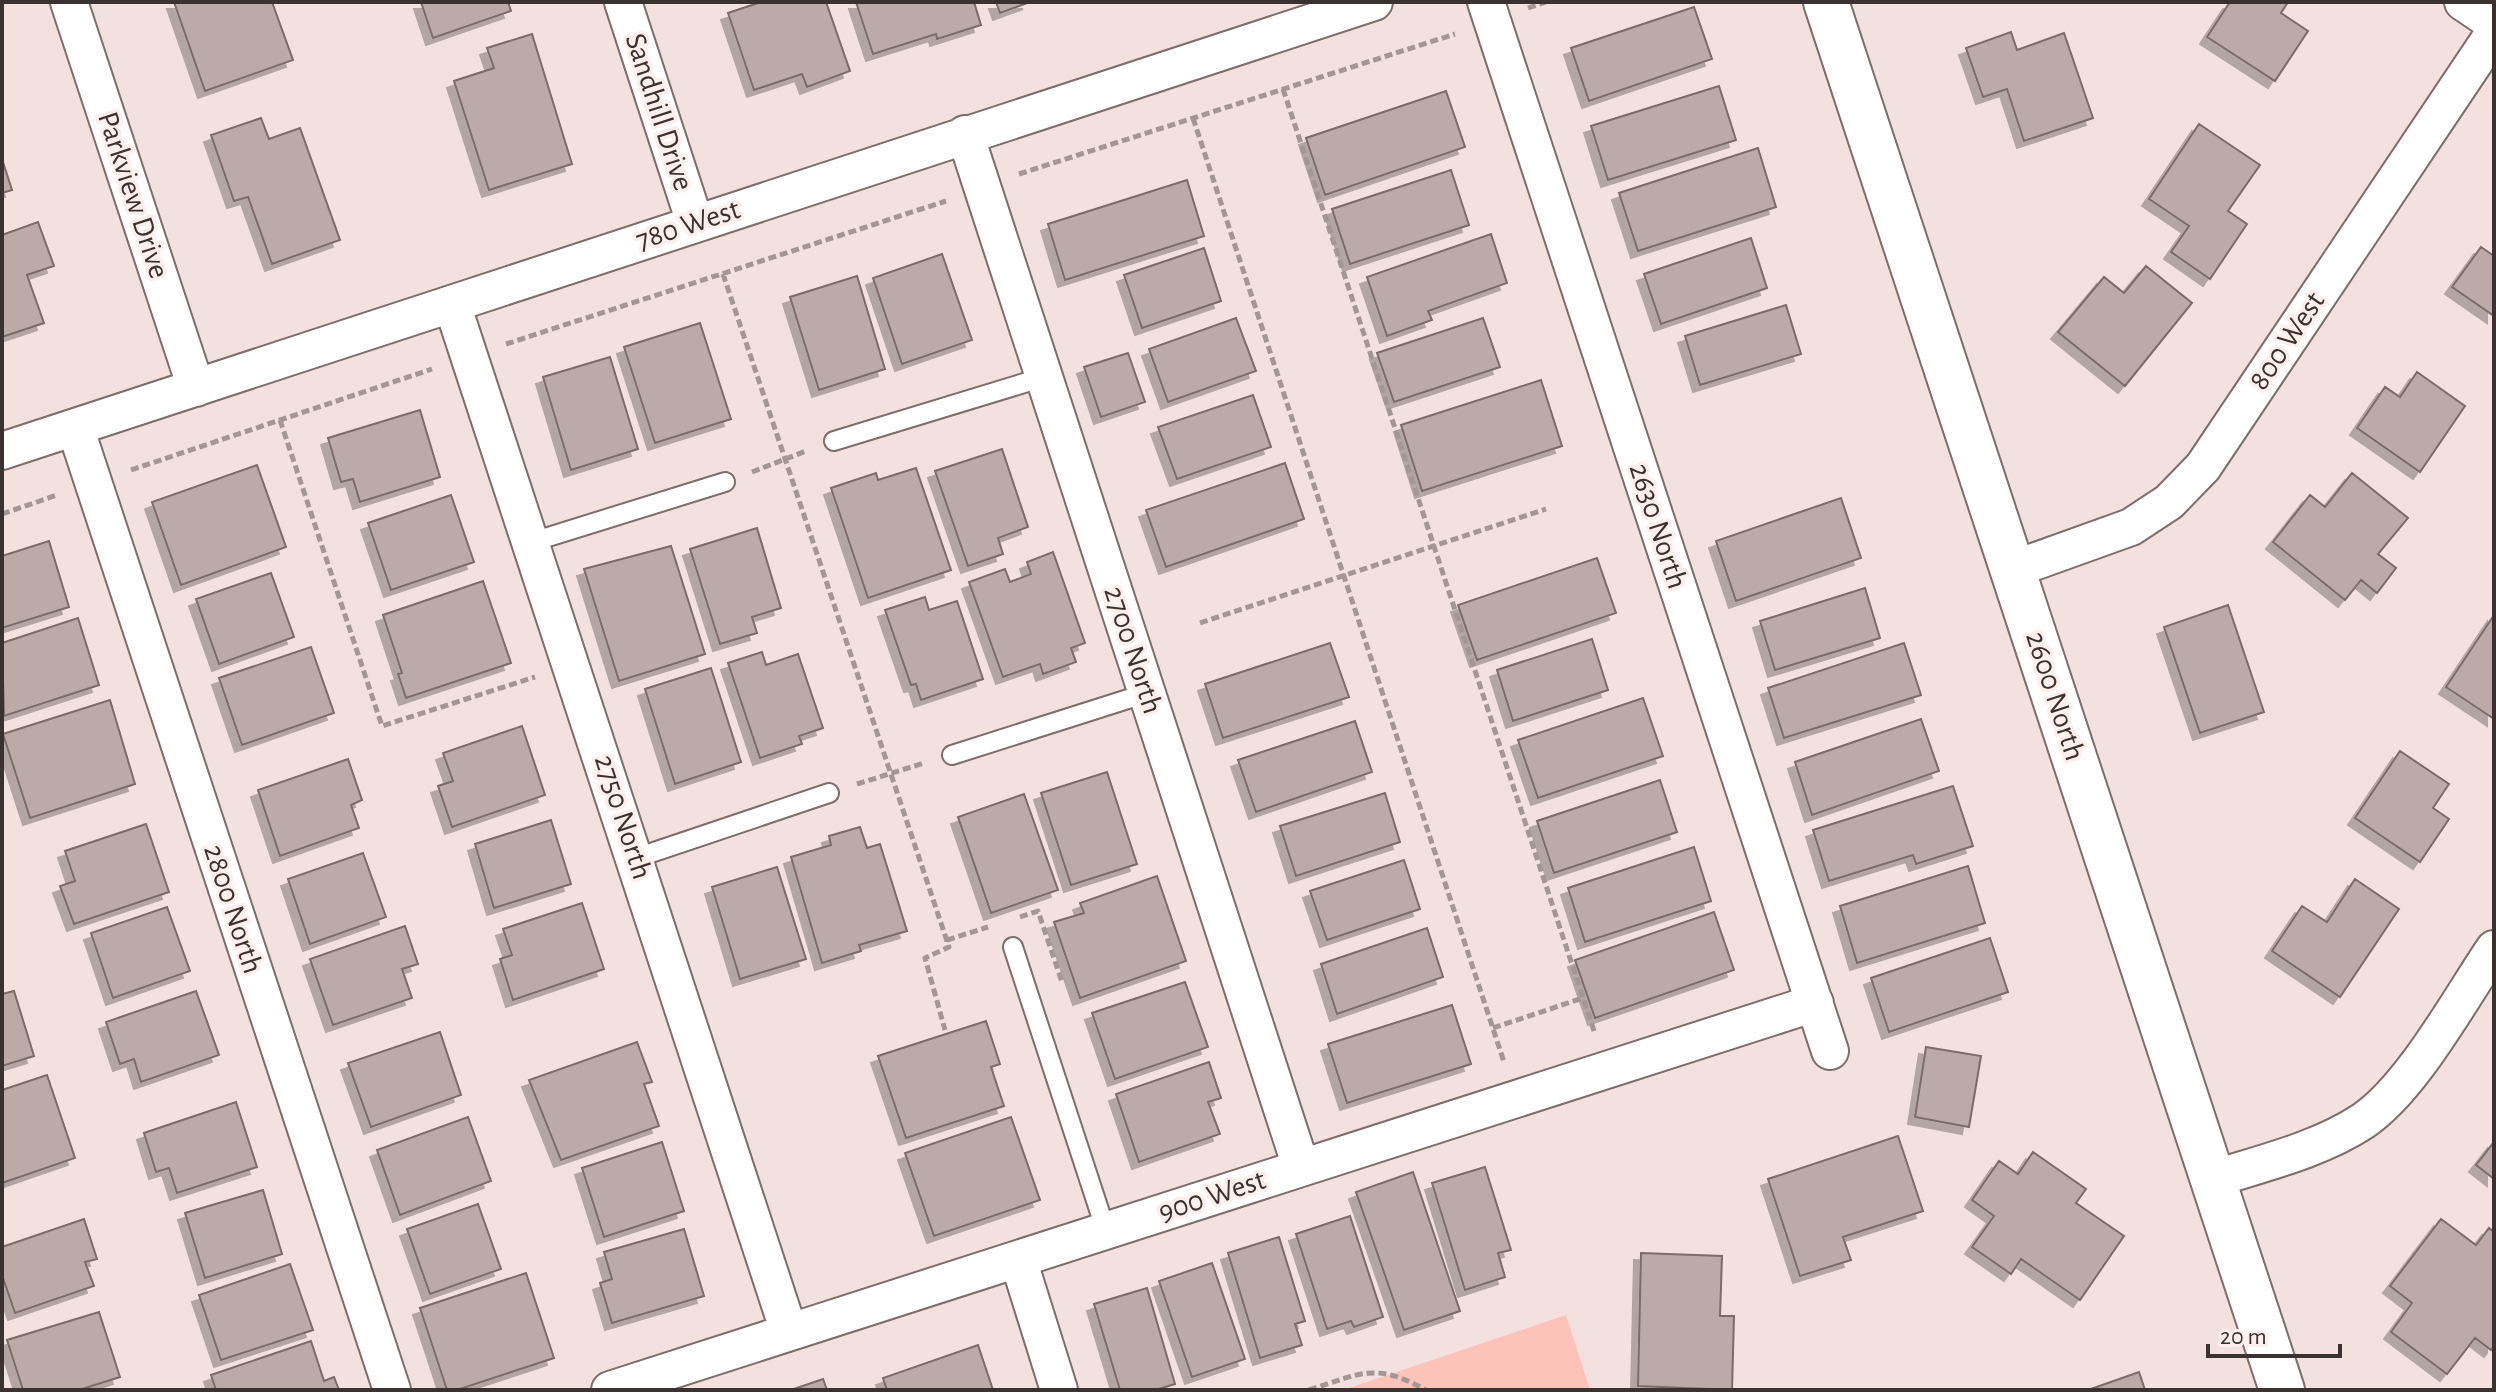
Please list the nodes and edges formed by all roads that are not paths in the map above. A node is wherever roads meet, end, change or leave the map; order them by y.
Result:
1 (69, 2) edge
2 (623, 2) edge
3 (1374, 2) edge
4 (1486, 2) edge
5 (1826, 2) edge
6 (2463, 2) edge
7 (2494, 23) edge
8 (2494, 33) edge
9 (965, 134) junction
10 (695, 223) junction
11 (452, 304) junction
12 (1044, 377) junction
13 (196, 388) junction
14 (75, 427) junction
15 (834, 441) road end
16 (2, 451) edge
17 (725, 482) road end
18 (532, 542) junction
19 (2014, 569) junction
20 (1147, 693) junction
21 (952, 755) road end
22 (829, 793) road end
23 (636, 858) junction
24 (1013, 947) dead end
25 (2494, 949) edge
26 (1815, 1003) junction
27 (1830, 1051) dead end
28 (1301, 1167) junction
29 (2213, 1179) junction
30 (1106, 1231) junction
31 (1018, 1259) junction
32 (789, 1332) junction
33 (392, 1390) edge
34 (610, 1390) edge
35 (1059, 1390) edge
36 (2282, 1390) edge

1 - 13 street, Parkview Drive
2 - 10 street, Sandhill Drive
3 - 9 street, 780 West
4 - 26 street, 2630 North
5 - 19 street, 2600 North
6 - 7 street
8 - 19 street, 800 West
9 - 10 street, 780 West
9 - 12 street, 2700 North
10 - 11 street, 780 West
11 - 13 street, 780 West
11 - 18 street, 2750 North
12 - 15 lane
12 - 20 street, 2700 North
13 - 14 street, 780 West
14 - 16 street, 780 West
14 - 33 street, 2800 North
17 - 18 lane
18 - 23 street, 2750 North
19 - 29 street, 2600 North
20 - 21 lane
20 - 28 street, 2700 North
22 - 23 lane
23 - 32 street, 2750 North
24 - 30 lane
25 - 29 street
26 - 27 street, 2630 North
26 - 28 street, 900 West
28 - 30 street, 900 West
29 - 36 street, 2600 North
30 - 31 street, 900 West
31 - 32 street, 900 West
31 - 35 street
32 - 34 street, 900 West

